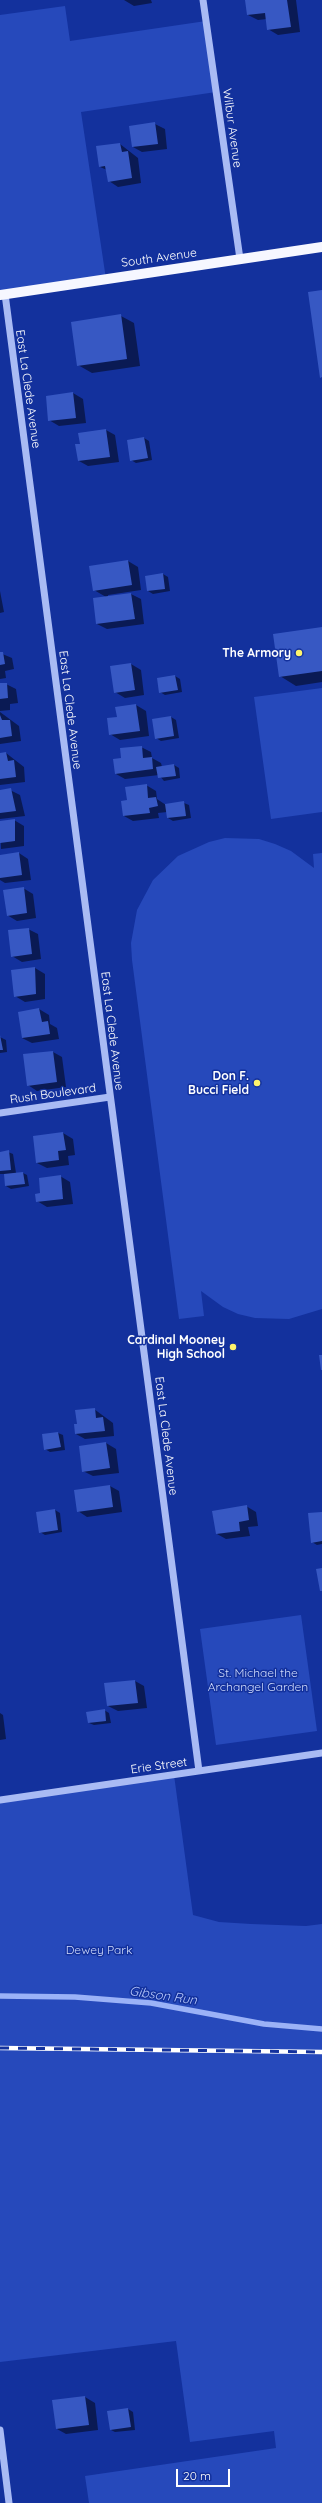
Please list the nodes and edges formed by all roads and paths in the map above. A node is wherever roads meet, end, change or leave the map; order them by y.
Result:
1 (203, 0) edge
2 (322, 247) edge
3 (240, 259) junction
4 (2, 294) edge
5 (110, 1097) junction
6 (0, 1113) edge
7 (322, 1753) edge
8 (199, 1771) junction
9 (0, 1800) edge
10 (0, 2430) edge
11 (9, 2503) edge

1 - 3 street, Wilbur Avenue
2 - 3 main road, South Avenue
3 - 4 main road, South Avenue
4 - 5 street, East La Clede Avenue
5 - 6 street, Rush Boulevard
5 - 8 street, East La Clede Avenue
7 - 8 street, Erie Street
8 - 9 street, Erie Street
10 - 11 street

